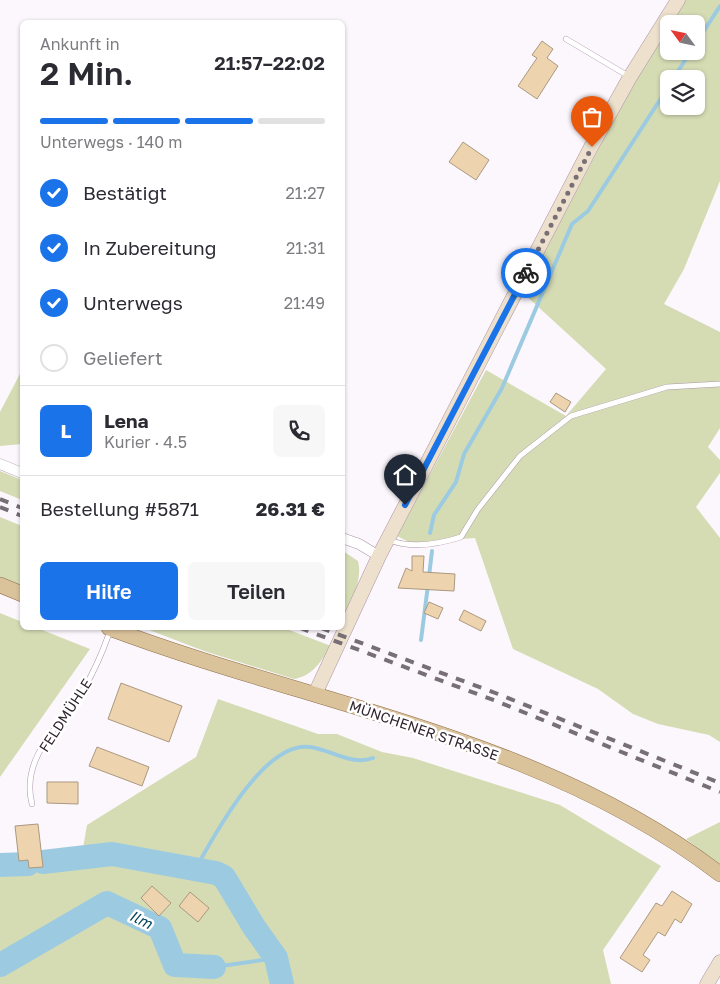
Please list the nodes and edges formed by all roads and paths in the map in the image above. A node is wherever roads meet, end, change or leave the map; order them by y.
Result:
1 (678, 0) edge
2 (566, 39) dead end
3 (630, 77) junction
4 (720, 384) edge
5 (0, 464) edge
6 (20, 473) edge
7 (345, 539) edge
8 (388, 539) junction
9 (379, 556) junction
10 (0, 585) edge
11 (20, 593) edge
12 (345, 629) edge
13 (109, 630) edge
14 (116, 630) edge
15 (345, 630) edge
16 (315, 694) junction
17 (32, 804) dead end
18 (720, 874) edge
19 (720, 962) edge
20 (707, 984) edge

1 - 3 street
2 - 3 lane
3 - 8 street
4 - 8 lane
5 - 6 street
7 - 9 street
8 - 9 street
9 - 12 street
10 - 11 main road
13 - 17 lane, FELDMÜHLE
14 - 16 main road, MÜNCHENER STRASSE
15 - 16 street
16 - 18 main road, MÜNCHENER STRASSE
19 - 20 street

